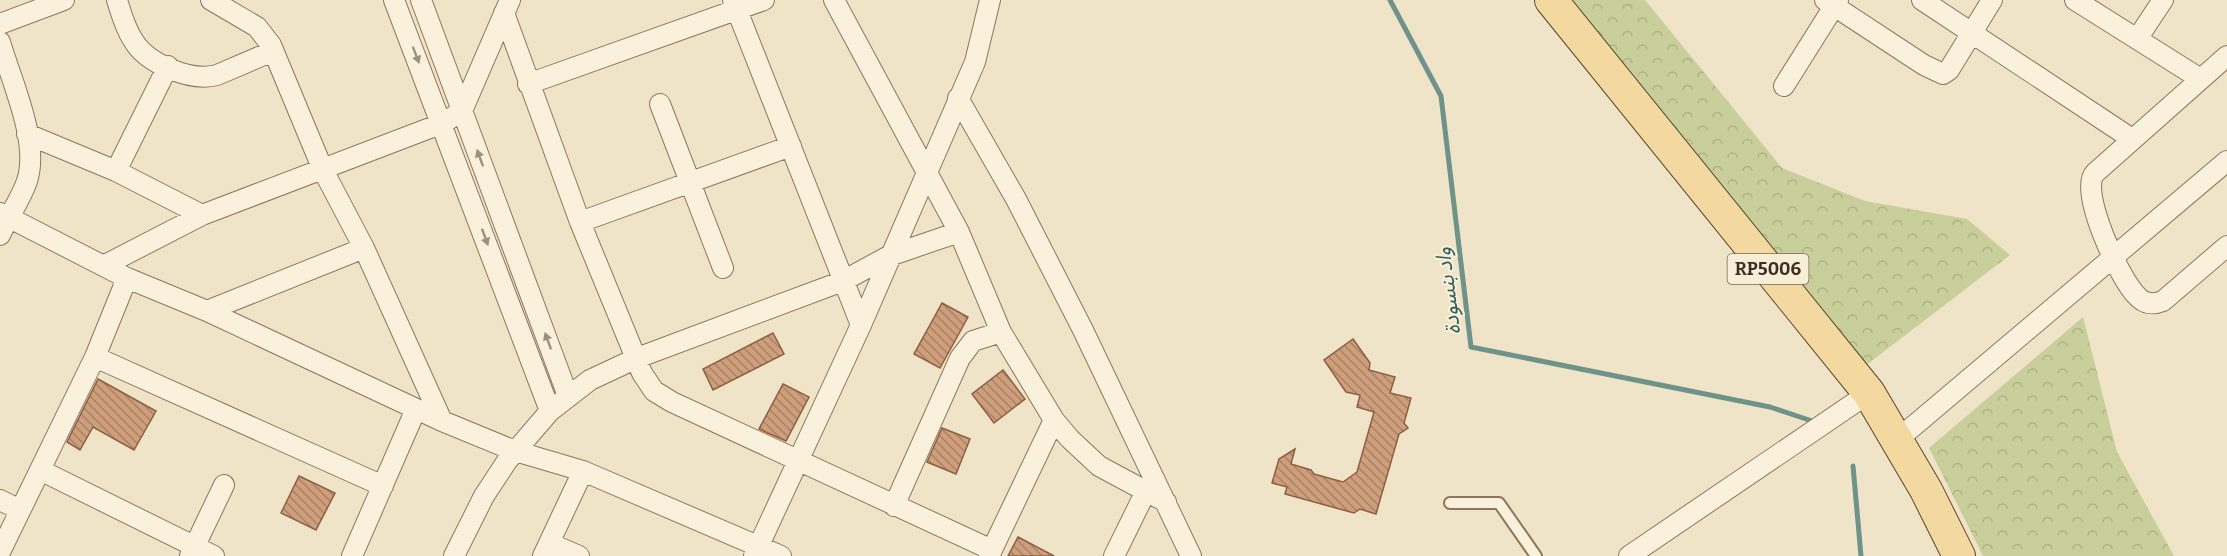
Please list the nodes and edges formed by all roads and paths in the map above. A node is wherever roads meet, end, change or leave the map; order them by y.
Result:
1 (64, 0) edge
2 (117, 0) edge
3 (211, 0) edge
4 (394, 0) edge
5 (421, 0) edge
6 (764, 0) edge
7 (834, 0) edge
8 (990, 0) edge
9 (1551, 0) edge
10 (1922, 0) edge
11 (1992, 0) edge
12 (2163, 0) edge
13 (1832, 2) edge
14 (2088, 4) edge
15 (735, 5) edge
16 (507, 7) edge
17 (0, 24) edge
18 (1971, 32) junction
19 (2137, 39) junction
20 (0, 42) edge
21 (273, 51) junction
22 (2227, 56) edge
23 (168, 66) junction
24 (2199, 78) junction
25 (528, 84) junction
26 (1784, 86) dead end
27 (958, 98) junction
28 (660, 104) dead end
29 (462, 111) junction
30 (443, 123) junction
31 (27, 134) junction
32 (2132, 139) junction
33 (790, 146) junction
34 (2227, 161) edge
35 (323, 170) junction
36 (116, 171) junction
37 (927, 171) junction
38 (690, 182) junction
39 (202, 215) junction
40 (3, 221) edge
41 (580, 222) junction
42 (959, 232) junction
43 (2227, 246) edge
44 (364, 248) junction
45 (890, 256) junction
46 (2114, 258) junction
47 (105, 265) junction
48 (723, 268) dead end
49 (127, 278) junction
50 (843, 281) junction
51 (207, 311) junction
52 (861, 325) junction
53 (1000, 332) junction
54 (95, 357) junction
55 (637, 358) junction
56 (1869, 393) junction
57 (568, 396) junction
58 (416, 409) junction
59 (550, 411) junction
60 (1054, 420) junction
61 (442, 421) junction
62 (1897, 440) junction
63 (515, 451) junction
64 (797, 459) junction
65 (40, 470) junction
66 (584, 471) junction
67 (224, 484) dead end
68 (383, 486) junction
69 (1145, 493) junction
70 (0, 500) edge
71 (1166, 502) junction
72 (1450, 503) dead end
73 (894, 506) junction
74 (20, 510) junction
75 (546, 549) edge
76 (192, 551) edge
77 (756, 551) edge
78 (0, 552) edge
79 (991, 553) edge
80 (214, 556) edge
81 (352, 556) edge
82 (454, 556) edge
83 (579, 556) edge
84 (781, 556) edge
85 (1113, 556) edge
86 (1191, 556) edge
87 (1536, 556) edge
88 (1629, 556) edge
89 (1959, 556) edge

1 - 17 street
2 - 23 street
3 - 21 street
4 -> 30 street
5 - 29 street
6 - 15 street
7 - 37 street
8 - 27 street
9 - 56 main road, RP5006
10 - 18 street
11 - 18 street
12 - 19 street
13 - 18 street
13 - 26 street
14 - 19 street
15 - 25 street
15 - 33 street
16 - 25 street
16 - 29 street
18 - 32 street
19 - 24 street
20 - 31 street
21 - 23 street
21 - 35 street
22 - 24 street
23 - 36 street
24 - 32 street
25 - 41 street
27 - 37 street
27 - 71 street
28 - 38 street
29 - 30 street
57 -> 29 street
30 - 35 street
30 -> 59 street
31 - 36 street
31 - 40 street
32 - 46 street
33 - 38 street
33 - 50 street
34 - 46 street
35 - 39 street
35 - 44 street
36 - 39 street
37 - 42 street
37 - 45 street
38 - 41 street
38 - 48 street
39 - 47 street
40 - 47 street
41 - 55 street
42 - 45 street
42 - 53 street
43 - 46 street
44 - 51 street
44 - 61 street
45 - 50 street
45 - 52 street
46 - 62 street
47 - 49 street
49 - 51 street
49 - 54 street
50 - 52 street
50 - 55 street
51 - 58 street
52 - 64 street
53 - 60 street
53 - 73 street
54 - 65 street
54 - 68 street
55 - 57 street
55 - 64 street
56 - 62 main road, RP5006
56 - 88 street
57 - 59 street
58 - 61 street
58 - 68 street
59 - 63 street
60 - 69 street
60 - 79 street
61 - 63 street
62 - 89 main road, RP5006
63 - 66 street
63 - 82 street
64 - 73 street
64 - 77 street
65 - 74 street
65 - 76 street
66 - 75 street
66 - 77 street
67 - 76 street
68 - 81 street
69 - 71 street
69 - 85 street
70 - 74 street
71 - 86 street
72 - 87 lane
73 - 79 street
74 - 78 street
75 - 83 street
76 - 80 street
77 - 84 street

